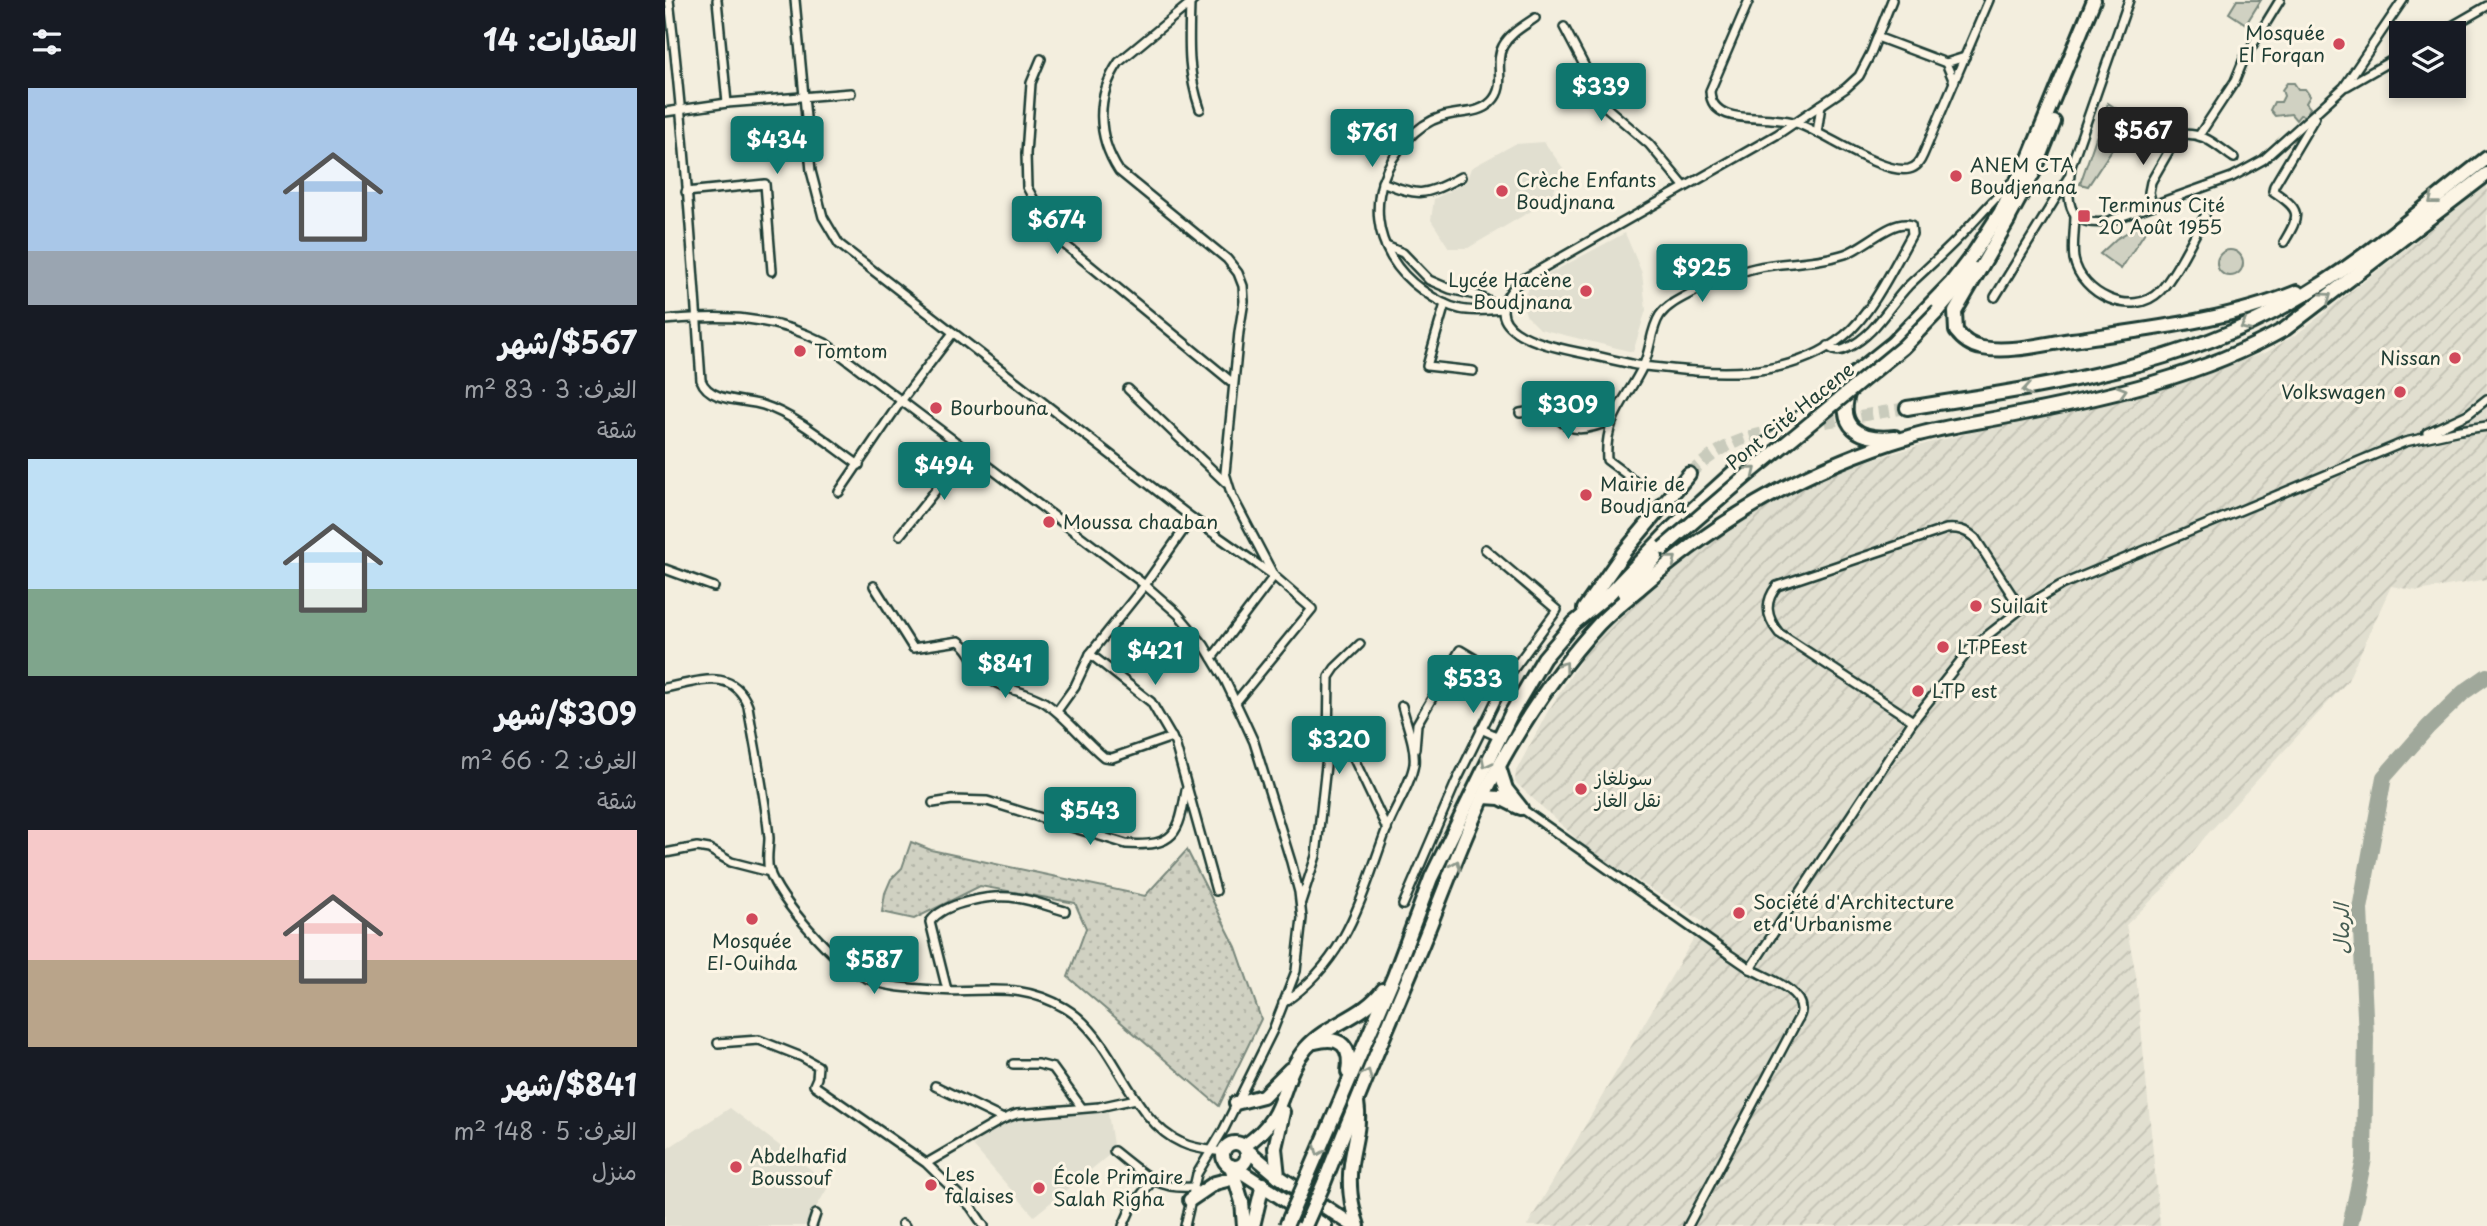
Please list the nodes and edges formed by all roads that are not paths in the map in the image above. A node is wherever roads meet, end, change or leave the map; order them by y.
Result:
1 (669, 0) edge
2 (717, 0) edge
3 (795, 0) edge
4 (1749, 0) edge
5 (1892, 0) edge
6 (1989, 0) edge
7 (2094, 0) edge
8 (2101, 0) edge
9 (2129, 0) edge
10 (2280, 0) edge
11 (2401, 1) edge
12 (1192, 2) edge
13 (2487, 6) edge
14 (1535, 18) dead end
15 (2461, 21) edge
16 (1564, 27) dead end
17 (1877, 37) junction
18 (1965, 57) junction
19 (1041, 59) dead end
20 (2389, 62) edge
21 (1946, 63) junction
22 (1954, 82) junction
23 (2344, 87) junction
24 (851, 93) dead end
25 (805, 97) junction
26 (727, 103) junction
27 (1821, 105) junction
28 (2320, 108) junction
29 (682, 109) junction
30 (1200, 109) dead end
31 (665, 112) edge
32 (1795, 122) junction
33 (1817, 133) junction
34 (2200, 135) junction
35 (2234, 158) dead end
36 (2487, 158) edge
37 (2020, 174) junction
38 (2487, 174) edge
39 (2070, 176) junction
40 (1461, 177) dead end
41 (1382, 182) junction
42 (1684, 186) junction
43 (686, 192) junction
44 (2152, 205) junction
45 (2075, 215) junction
46 (2205, 216) dead end
47 (2009, 219) junction
48 (2284, 242) dead end
49 (1385, 246) junction
50 (772, 271) dead end
51 (2333, 277) junction
52 (1995, 297) dead end
53 (1445, 304) junction
54 (1503, 309) junction
55 (696, 317) junction
56 (665, 320) edge
57 (953, 333) junction
58 (1828, 346) junction
59 (1644, 366) junction
60 (1473, 371) dead end
61 (1857, 371) junction
62 (1233, 383) junction
63 (1128, 389) dead end
64 (2487, 399) edge
65 (901, 401) junction
66 (1907, 408) tunnel mouth
67 (1520, 413) dead end
68 (1613, 420) junction
69 (2487, 426) edge
70 (1912, 436) junction
71 (2406, 442) junction
72 (967, 451) junction
73 (859, 465) junction
74 (1689, 474) tunnel mouth
75 (1227, 483) junction
76 (1639, 484) dead end
77 (839, 492) dead end
78 (1192, 518) junction
79 (900, 535) dead end
80 (1662, 545) junction
81 (1485, 549) dead end
82 (665, 569) edge
83 (1274, 576) junction
84 (1145, 585) junction
85 (874, 586) dead end
86 (714, 587) dead end
87 (2021, 609) junction
88 (1602, 621) junction
89 (1574, 623) junction
90 (1360, 644) dead end
91 (1090, 653) junction
92 (1212, 658) junction
93 (1507, 678) junction
94 (665, 688) edge
95 (1236, 702) junction
96 (1402, 706) dead end
97 (1057, 711) junction
98 (1913, 721) junction
99 (1330, 729) junction
100 (1481, 729) junction
101 (1172, 737) junction
102 (1499, 737) junction
103 (1414, 760) junction
104 (1499, 767) junction
105 (1186, 785) junction
106 (1484, 797) junction
107 (933, 803) dead end
108 (1521, 808) junction
109 (1387, 829) junction
110 (665, 853) edge
111 (770, 872) junction
112 (1216, 891) dead end
113 (1301, 902) junction
114 (1403, 905) dead end
115 (1065, 911) dead end
116 (1751, 969) junction
117 (1394, 976) junction
118 (947, 990) junction
119 (1282, 1003) junction
120 (718, 1043) dead end
121 (1312, 1043) junction
122 (1013, 1064) dead end
123 (1296, 1065) junction
124 (935, 1086) dead end
125 (1345, 1090) junction
126 (1283, 1098) junction
127 (1136, 1099) junction
128 (1356, 1099) junction
129 (1236, 1103) junction
130 (1082, 1108) junction
131 (1003, 1119) junction
132 (1245, 1147) junction
133 (1210, 1150) junction
134 (1114, 1151) dead end
135 (1223, 1153) junction
136 (927, 1163) junction
137 (1233, 1170) junction
138 (1278, 1176) junction
139 (1152, 1181) junction
140 (1263, 1184) junction
141 (1191, 1193) junction
142 (816, 1214) dead end
143 (812, 1226) edge
144 (984, 1226) edge
145 (1123, 1226) edge
146 (1185, 1226) edge
147 (1244, 1226) edge
148 (1253, 1226) edge
149 (1286, 1226) edge
150 (1305, 1226) edge
151 (1325, 1226) edge
152 (1356, 1226) edge
153 (1688, 1226) edge

1 - 29 street
2 - 26 street
3 - 25 street
4 - 32 street
5 - 17 street
6 - 18 street
7 - 37 highway, Pont Cité Hacene
8 - 47 highway
9 - 39 street
10 - 34 street
11 - 23 street
12 - 30 street
12 - 62 street
13 - 15 street
14 - 41 street
16 - 42 street
17 - 21 street
17 - 27 street
18 - 21 street
18 - 22 street
19 - 62 street
20 - 23 street
21 - 22 street
22 - 33 street
23 - 28 street
24 - 25 street
25 - 26 street
25 - 57 street
26 - 29 street
27 - 32 street
27 - 33 street
28 - 44 street
28 - 48 street
29 - 31 street
29 - 43 street
32 - 33 street
32 - 42 street
34 - 35 street
34 - 44 street
36 -> 51 highway
37 - 58 street
37 - 61 highway, Pont Cité Hacene
70 -> 38 highway
39 - 45 street
39 - 52 street
40 - 41 street
41 - 49 street
42 - 54 street
43 - 50 street
43 - 55 street
44 - 45 street
45 - 46 street
47 - 51 highway
80 -> 47 highway, Pont Cité Hacene, bridge
49 - 53 street
49 - 54 street
51 -> 66 highway
53 - 54 street
53 - 60 street
54 - 59 street
55 - 56 street
55 - 65 street
55 - 73 street
57 - 65 street
57 - 78 street
58 - 59 street
58 - 59 street
59 - 68 street
61 - 70 highway
61 - 80 highway, Pont Cité Hacene
62 - 75 street
63 - 75 street
64 - 71 street
65 - 72 street
65 - 73 street
67 - 68 street
68 - 76 street
69 - 71 street
88 -> 70 highway
71 - 87 street
72 - 79 street
72 - 84 street
73 - 77 street
74 - 89 highway
75 - 83 street
78 - 83 street
78 - 84 street
80 - 88 highway
80 - 89 highway
81 - 93 street
82 - 86 street
83 - 92 street
83 - 95 street
84 - 91 street
84 - 92 street
85 - 97 street
87 - 98 street
87 - 98 street
104 -> 88 highway
89 - 102 highway
90 - 99 street
91 - 97 street
91 - 101 street
92 - 95 street
93 - 100 street
93 - 103 street
94 - 111 street
95 - 113 street
96 - 103 street
97 - 101 street
98 - 116 street
99 - 109 street
99 - 113 street
100 - 102 street
100 - 114 street
101 - 105 street
102 -> 117 highway
103 - 109 street
104 - 106 highway
104 - 108 highway
105 - 107 street
105 - 112 street
106 - 108 highway
128 -> 106 highway
108 - 116 street
109 - 119 street
110 - 111 street
111 - 118 street
113 - 119 street
115 - 118 street
116 - 153 street
117 - 121 highway
117 - 125 highway
118 - 127 street
119 - 129 street
120 - 136 street
121 - 123 highway
121 - 125 highway
122 - 130 street
123 - 126 highway
123 - 129 highway
124 - 131 street
125 -> 149 highway, bridge
126 - 132 highway
126 - 138 highway
127 - 130 street
127 - 133 street
128 - 150 highway, bridge
128 - 152 highway
129 - 133 street
130 - 131 street
131 - 136 street
132 - 135 highway
132 - 137 highway
132 - 138 highway
133 - 135 street
133 - 141 street
134 - 139 street
135 - 137 highway
136 - 144 street
137 - 140 highway
137 - 141 highway
137 - 147 highway
138 - 152 highway
139 - 141 street
139 - 145 street
140 - 148 highway
140 - 151 highway
141 - 146 street
142 - 143 street

